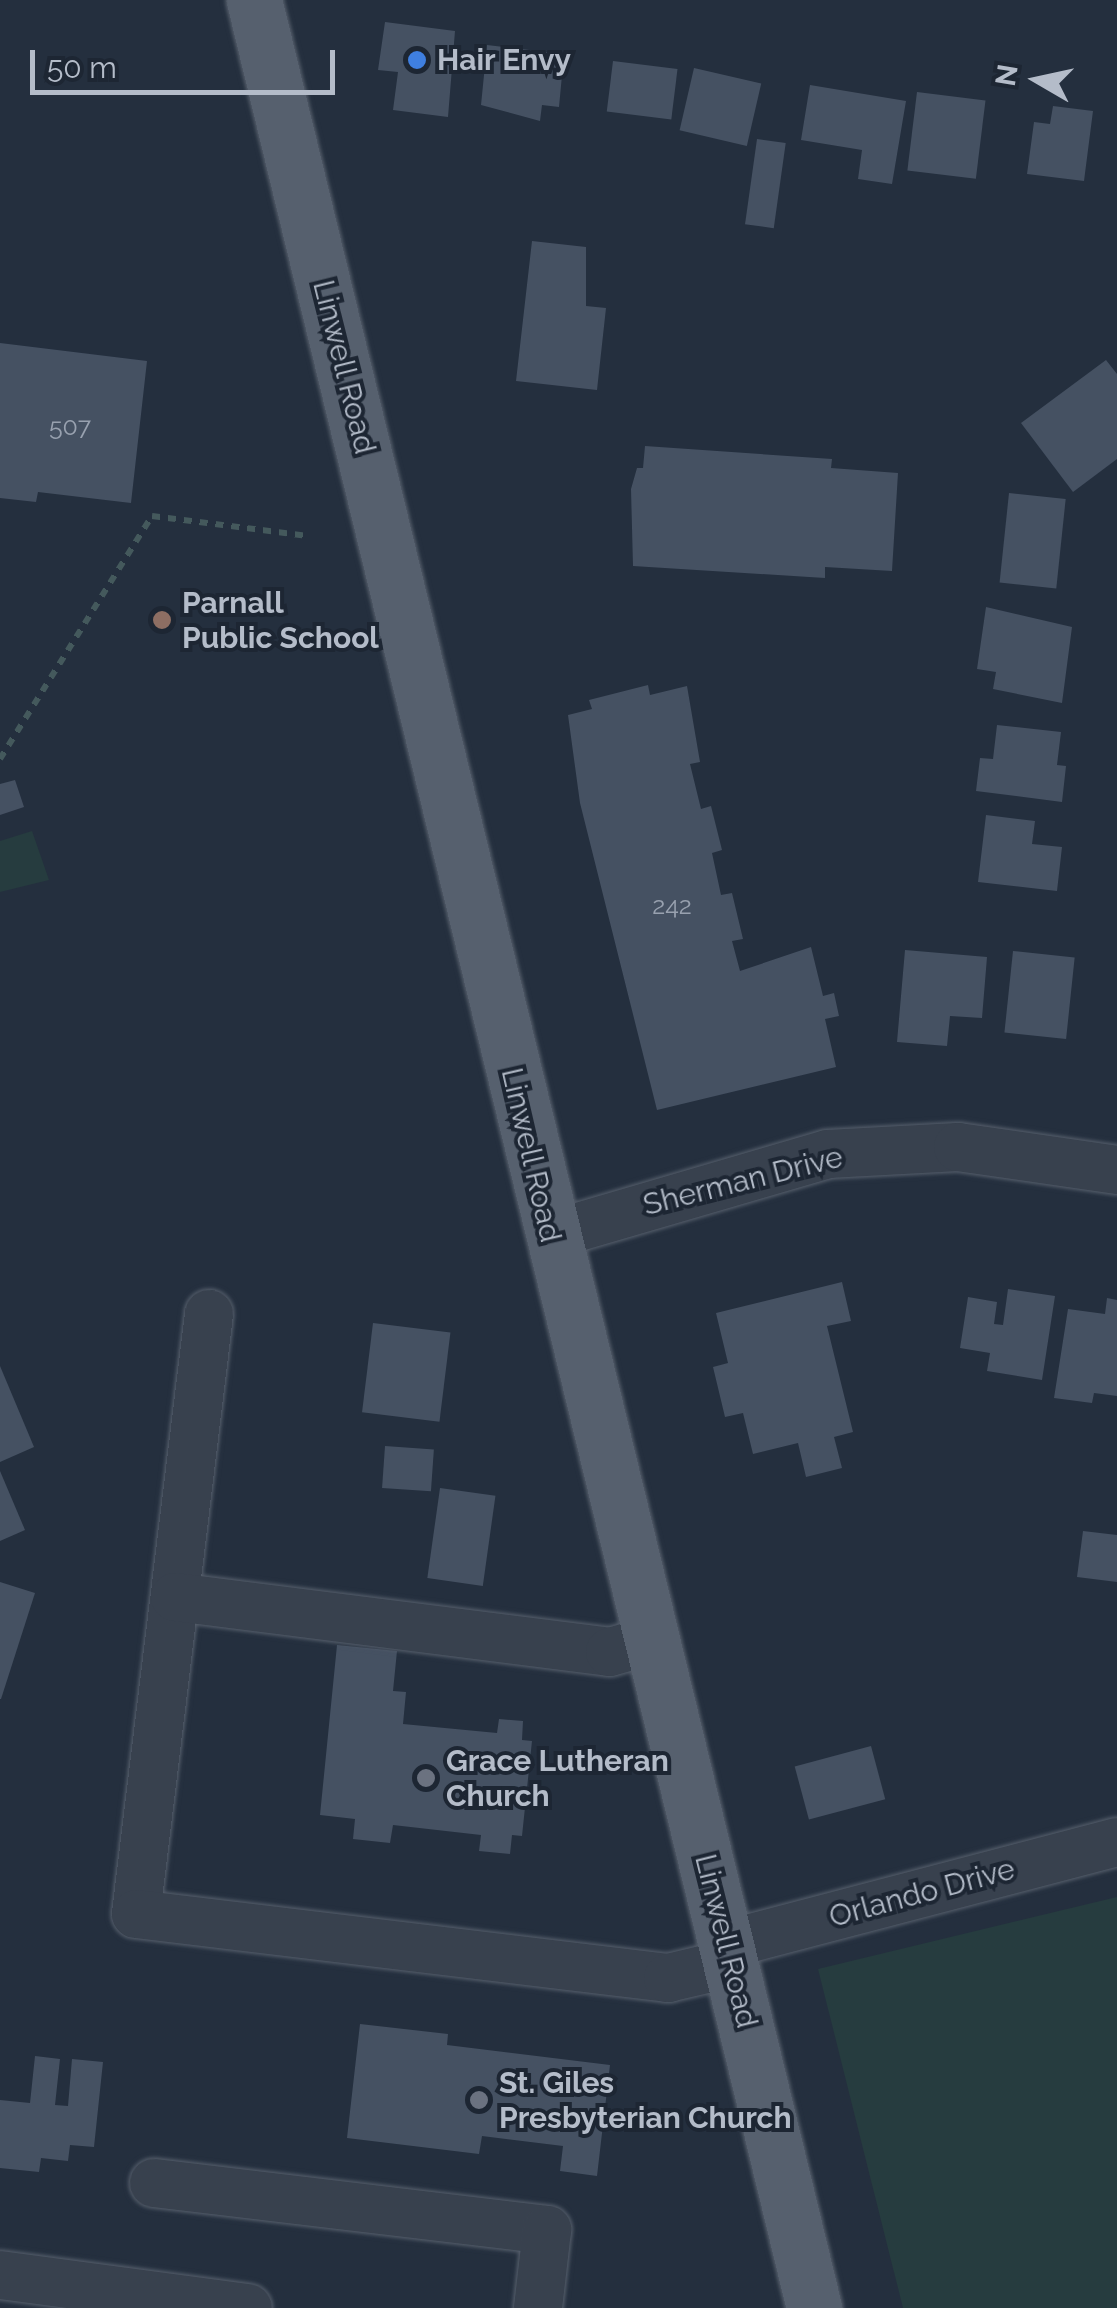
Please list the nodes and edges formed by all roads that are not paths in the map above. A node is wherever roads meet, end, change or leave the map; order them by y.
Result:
1 (254, 0) edge
2 (1117, 1170) edge
3 (550, 1235) junction
4 (210, 1314) dead end
5 (175, 1597) junction
6 (652, 1640) junction
7 (1117, 1842) edge
8 (730, 1954) junction
9 (154, 2183) dead end
10 (0, 2275) edge
11 (248, 2308) edge
12 (538, 2308) edge
13 (814, 2308) edge

1 - 3 main road, Linwell Road
2 - 3 street, Sherman Drive
3 - 6 main road, Linwell Road
4 - 5 street
5 - 6 street
5 - 8 street, Orlando Drive
6 - 8 main road, Linwell Road
7 - 8 street, Orlando Drive
8 - 13 main road, Linwell Road
9 - 12 street
10 - 11 street

